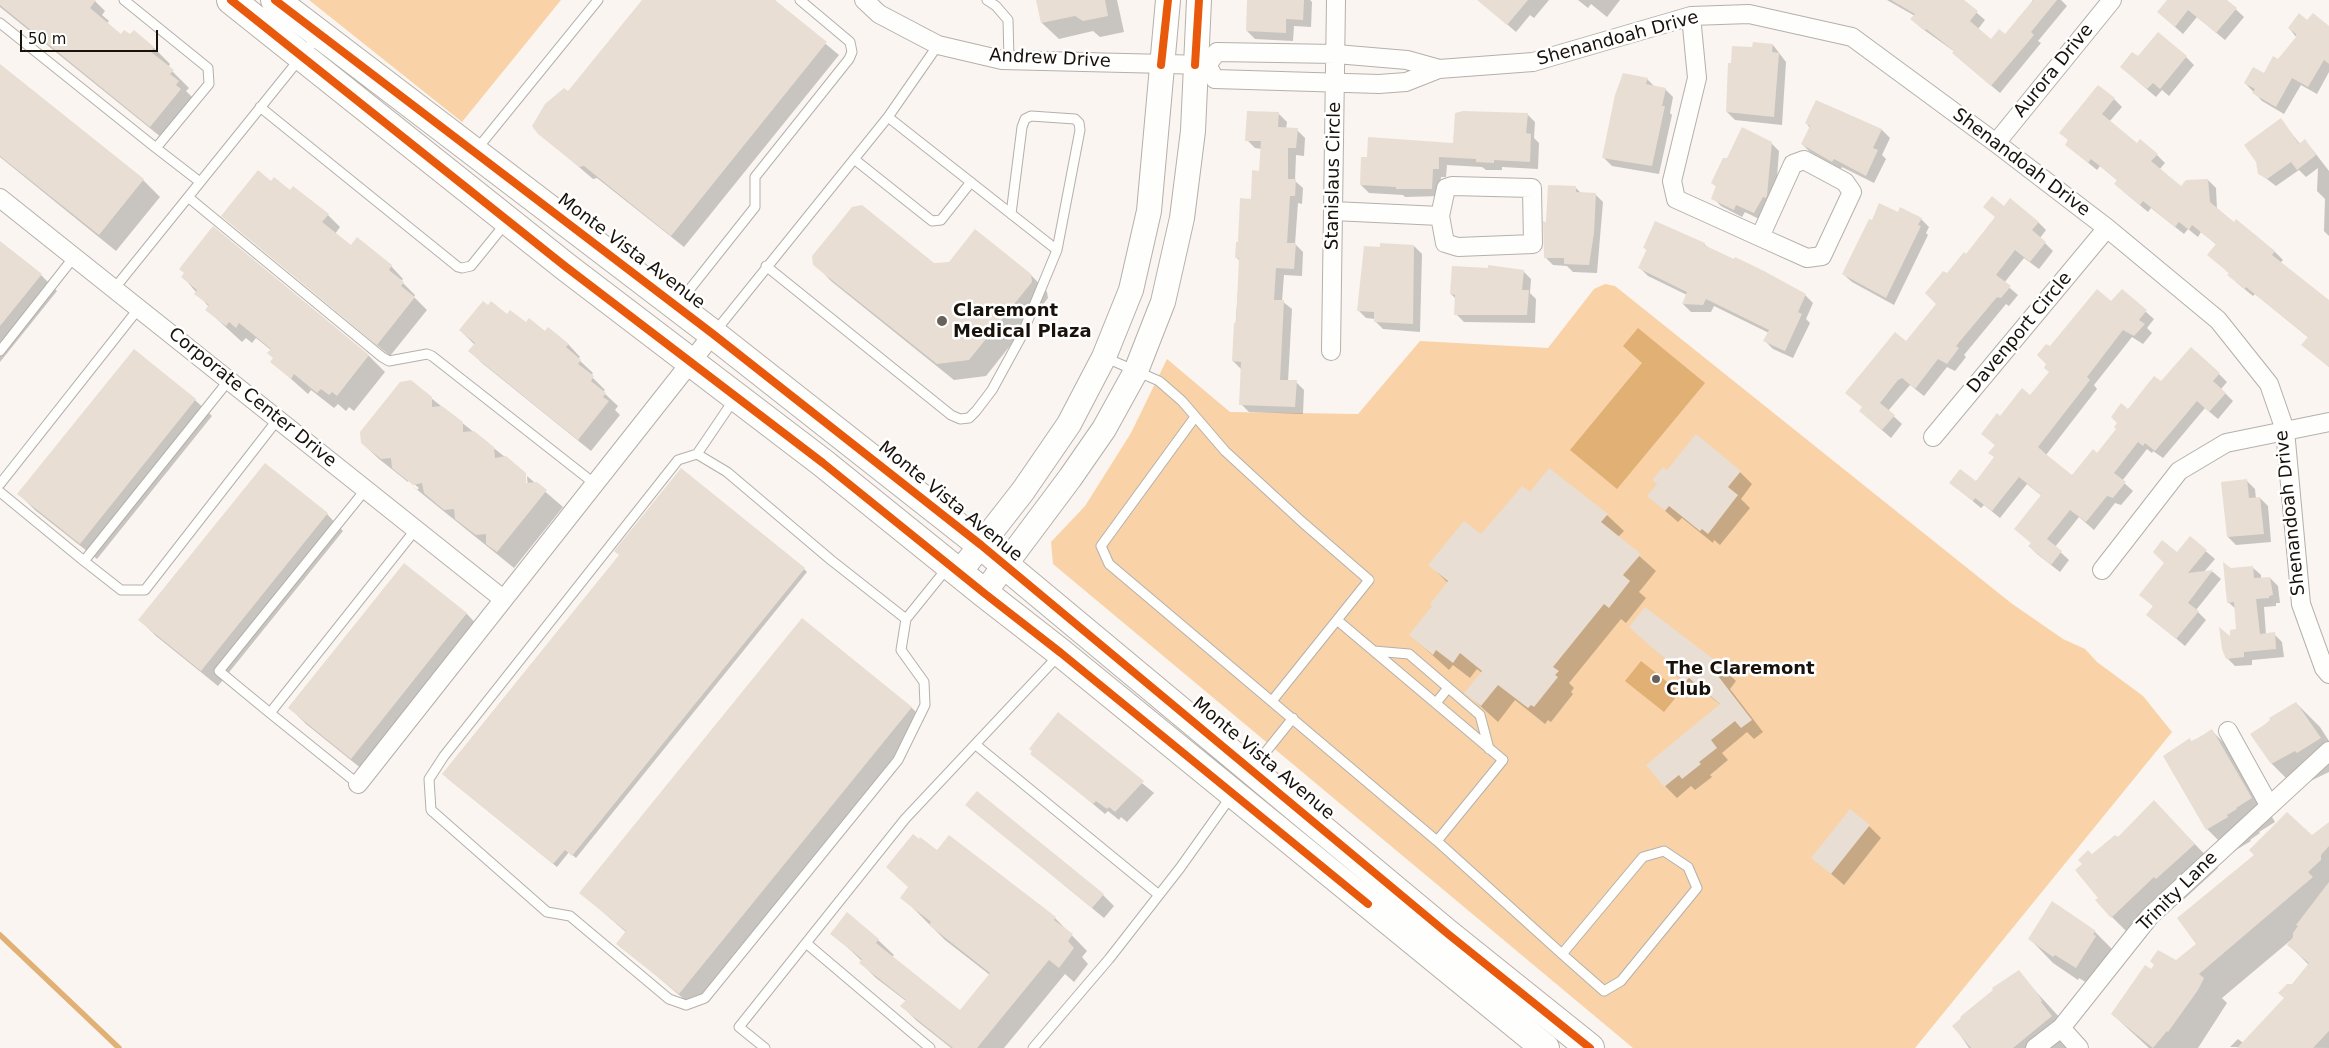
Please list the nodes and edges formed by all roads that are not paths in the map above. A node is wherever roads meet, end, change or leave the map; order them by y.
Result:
1 (124, 0) edge
2 (231, 0) edge
3 (275, 0) edge
4 (598, 0) edge
5 (800, 0) edge
6 (864, 0) edge
7 (987, 0) edge
8 (1168, 0) edge
9 (1198, 0) edge
10 (1336, 0) edge
11 (2112, 0) edge
12 (1691, 16) junction
13 (0, 23) edge
14 (320, 34) junction
15 (938, 45) junction
16 (1336, 54) junction
17 (301, 56) junction
18 (1009, 60) junction
19 (1161, 64) junction
20 (1201, 65) junction
21 (1439, 68) junction
22 (1336, 82) junction
23 (260, 108) junction
24 (888, 117) junction
25 (1996, 142) junction
26 (156, 148) junction
27 (475, 152) junction
28 (854, 159) junction
29 (200, 182) junction
30 (971, 182) junction
31 (188, 197) junction
32 (0, 198) edge
33 (1333, 211) junction
34 (1011, 214) junction
35 (1440, 216) junction
36 (508, 221) junction
37 (2107, 228) junction
38 (1760, 237) junction
39 (1057, 250) junction
40 (74, 257) junction
41 (766, 266) junction
42 (114, 289) junction
43 (676, 306) junction
44 (139, 308) junction
45 (713, 334) junction
46 (0, 350) edge
47 (1330, 351) dead end
48 (1104, 357) junction
49 (691, 363) junction
50 (1136, 371) junction
51 (229, 380) junction
52 (736, 398) junction
53 (1195, 417) junction
54 (278, 419) junction
55 (2329, 422) edge
56 (2285, 430) junction
57 (1933, 438) dead end
58 (698, 454) junction
59 (0, 484) edge
60 (595, 484) junction
61 (366, 489) junction
62 (0, 492) edge
63 (416, 529) junction
64 (981, 545) junction
65 (84, 561) junction
66 (1005, 565) junction
67 (954, 569) junction
68 (2102, 570) dead end
69 (984, 593) junction
70 (503, 598) junction
71 (906, 619) junction
72 (1337, 620) junction
73 (1374, 651) junction
74 (1061, 653) junction
75 (2329, 674) edge
76 (1448, 688) junction
77 (1272, 701) junction
78 (1436, 703) junction
79 (270, 714) junction
80 (1293, 718) junction
81 (2228, 731) dead end
82 (976, 745) junction
83 (1489, 749) junction
84 (2329, 751) edge
85 (1243, 781) junction
86 (358, 784) joint
87 (2269, 805) junction
88 (1437, 841) junction
89 (1159, 895) junction
90 (806, 943) junction
91 (1562, 954) junction
92 (2061, 1028) junction
93 (765, 1048) edge
94 (930, 1048) edge
95 (1033, 1048) edge
96 (1545, 1048) edge
97 (1590, 1048) edge
98 (2035, 1048) edge
99 (2079, 1048) edge

1 - 26 lane
2 - 17 main road, Monte Vista Avenue
3 - 14 main road, Monte Vista Avenue
4 - 27 lane
5 - 43 lane
6 - 15 street, Andrew Drive
7 - 18 lane
8 - 19 main road
9 - 20 main road
10 - 16 street, Stanislaus Circle
11 - 25 street, Aurora Drive
12 - 21 street, Shenandoah Drive
12 - 25 street, Shenandoah Drive
12 - 38 street
13 - 26 lane
14 - 17 lane
14 - 27 main road, Monte Vista Avenue
15 - 18 street, Andrew Drive
15 - 24 lane
16 - 20 street, Shenandoah Drive
16 - 21 street, Shenandoah Drive
16 - 22 street, Stanislaus Circle
17 - 23 lane
17 - 36 main road, Monte Vista Avenue
18 - 19 street, Andrew Drive
19 - 20 street, Andrew Drive
19 - 48 main road
20 - 22 street, Shenandoah Drive
20 - 50 main road
21 - 22 street, Shenandoah Drive
22 - 33 street, Stanislaus Circle
23 - 29 lane
23 - 36 lane
24 - 28 lane
24 - 30 lane
25 - 37 street, Shenandoah Drive
26 - 29 lane
27 - 43 main road, Monte Vista Avenue
28 - 30 lane
28 - 41 lane
29 - 31 lane
30 - 34 lane
31 - 42 lane
31 - 60 lane
32 - 40 street, Corporate Center Drive
33 - 35 street
33 - 47 street, Stanislaus Circle
34 - 39 lane
34 - 39 lane
35 - 35 street
36 - 49 main road, Monte Vista Avenue
37 - 56 street, Shenandoah Drive
37 - 57 street, Davenport Circle
38 - 38 street
39 - 41 lane
40 - 42 street, Corporate Center Drive
40 - 46 lane
41 - 45 lane
42 - 44 street, Corporate Center Drive
43 - 45 main road, Monte Vista Avenue
44 - 51 street, Corporate Center Drive
44 - 59 lane
45 - 49 street
45 - 64 main road, Monte Vista Avenue
48 - 50 lane
48 - 64 main road
49 - 52 main road, Monte Vista Avenue
49 - 60 street
50 - 53 lane
50 - 66 main road
51 - 54 street, Corporate Center Drive
51 - 65 lane
52 - 58 lane
52 - 67 main road, Monte Vista Avenue
53 - 72 lane
53 - 77 lane
54 - 61 street, Corporate Center Drive
54 - 65 lane
55 - 56 street
56 - 68 street
56 - 75 street, Shenandoah Drive
58 - 71 lane
58 - 71 lane
60 - 70 street
61 - 63 street, Corporate Center Drive
61 - 79 lane
62 - 65 lane
63 - 70 street, Corporate Center Drive
63 - 79 lane
64 - 66 main road, Monte Vista Avenue
64 - 67 main road
66 - 69 main road
66 - 85 main road, Monte Vista Avenue
67 - 69 main road, Monte Vista Avenue
67 - 71 lane
69 - 74 main road, Monte Vista Avenue
70 - 86 street
72 - 73 lane
72 - 77 lane
73 - 76 lane
73 - 78 lane
74 - 82 lane
74 - 85 main road, Monte Vista Avenue
76 - 78 lane
76 - 83 lane
77 - 80 lane
78 - 83 lane
79 - 86 lane
80 - 85 lane
80 - 88 lane
81 - 87 street
82 - 89 lane
82 - 90 lane
83 - 88 lane
84 - 87 street, Trinity Lane
85 - 89 lane
85 - 96 main road, Monte Vista Avenue
85 - 97 main road, Monte Vista Avenue
87 - 92 street, Trinity Lane
88 - 91 lane
89 - 95 lane
90 - 93 lane
90 - 94 lane
91 - 91 lane
92 - 98 street, Trinity Lane
92 - 99 street

